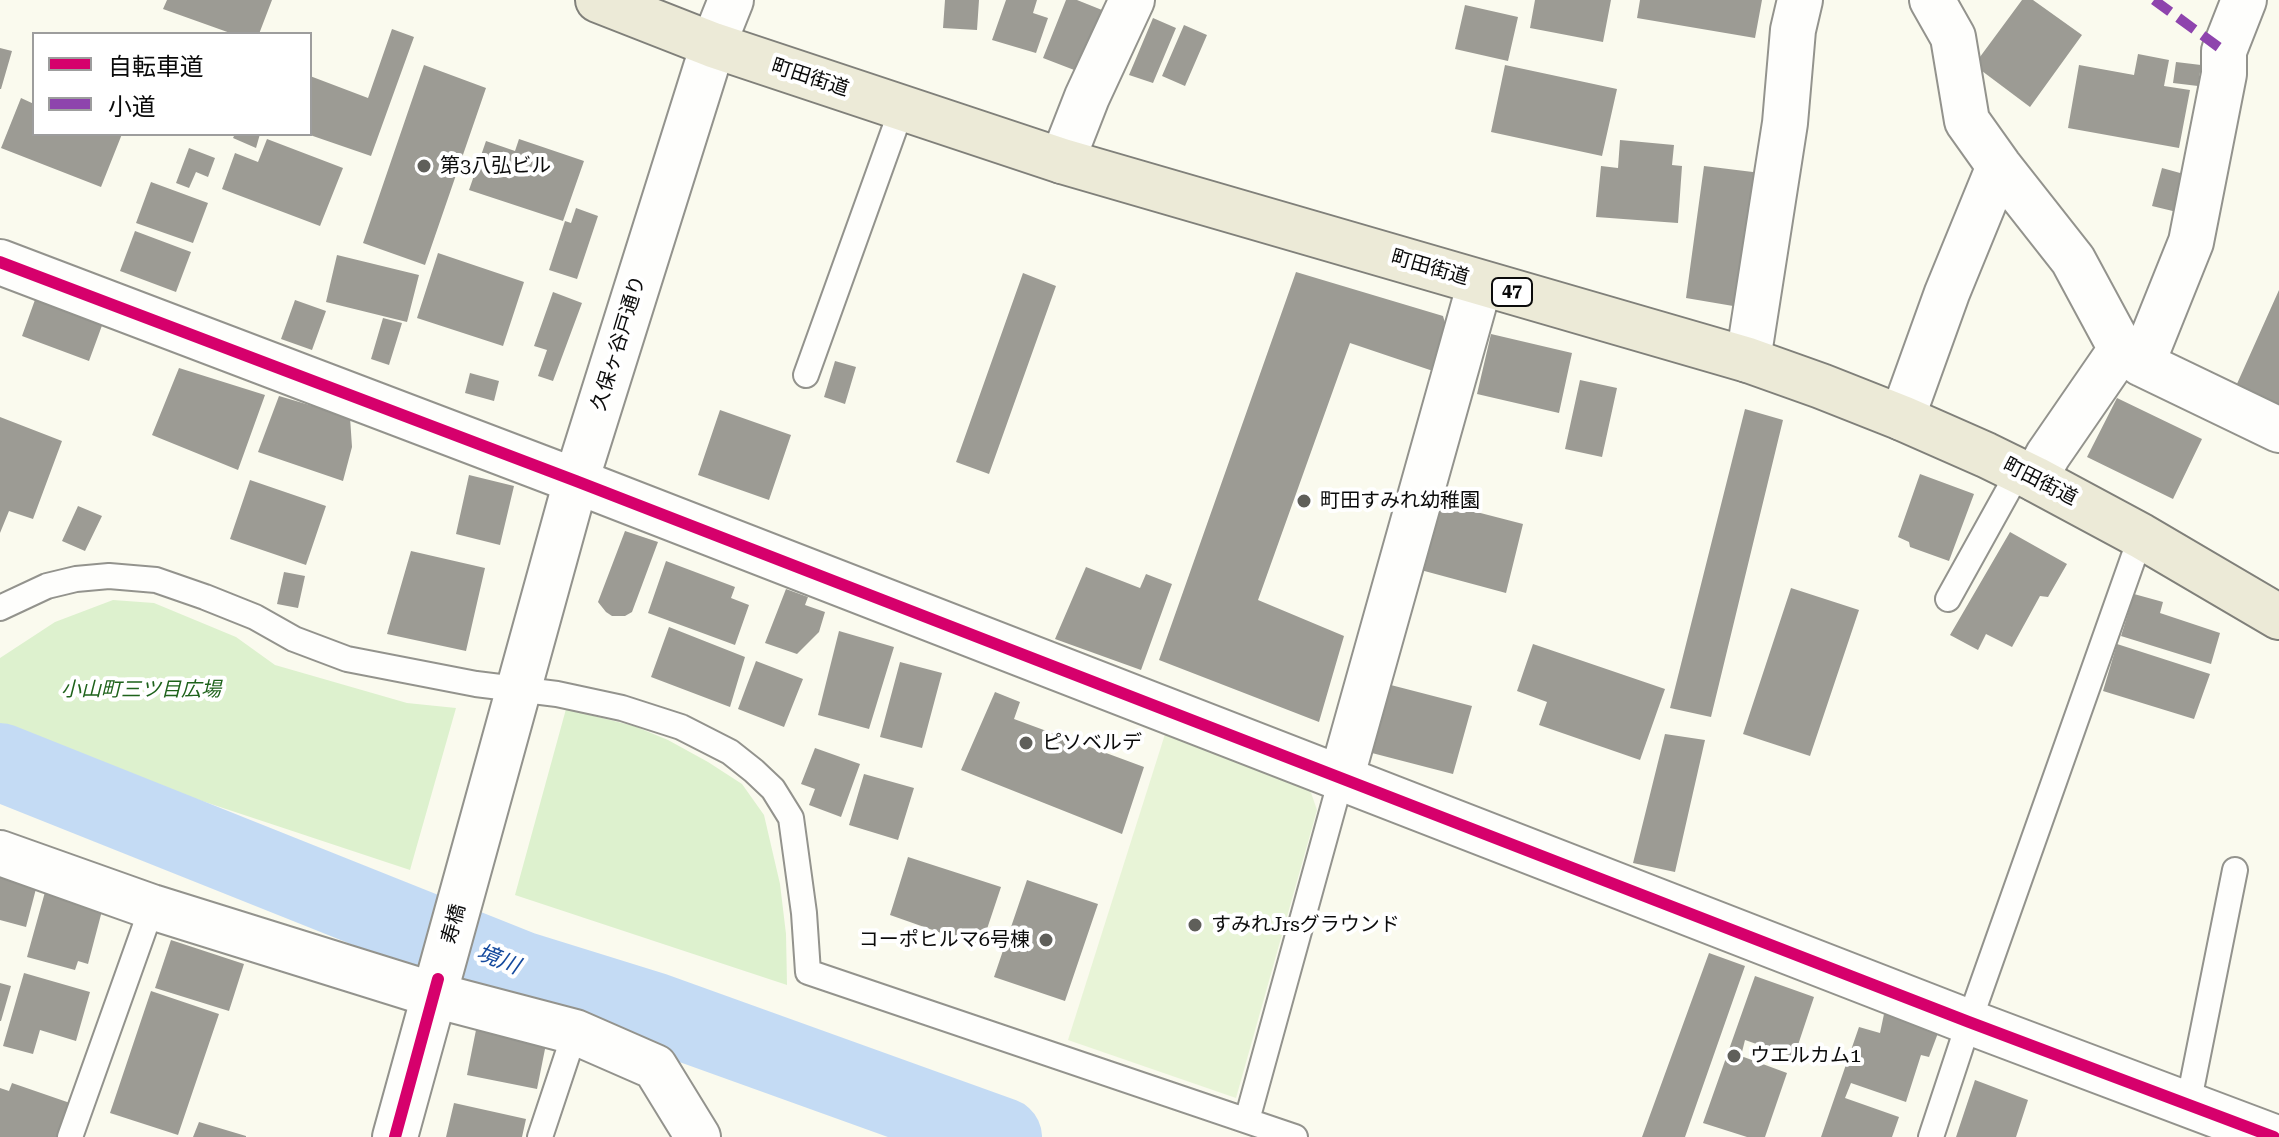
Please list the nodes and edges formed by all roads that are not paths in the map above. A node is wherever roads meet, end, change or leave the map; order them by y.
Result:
1 (598, 0) edge
2 (731, 0) edge
3 (1800, 0) edge
4 (1932, 0) edge
5 (2244, 0) edge
6 (1129, 1) edge
7 (713, 45) junction
8 (902, 108) junction
9 (1062, 161) junction
10 (1999, 166) junction
11 (0, 262) edge
12 (1480, 283) junction
13 (2132, 357) junction
14 (1748, 360) junction
15 (806, 375) dead end
16 (1902, 418) junction
17 (2279, 430) edge
18 (2027, 475) junction
19 (576, 481) junction
20 (2141, 536) junction
21 (1948, 599) dead end
22 (0, 608) edge
23 (2279, 617) edge
24 (517, 689) junction
25 (1341, 779) junction
26 (0, 853) edge
27 (2235, 870) dead end
28 (152, 907) junction
29 (436, 987) junction
30 (1969, 1022) junction
31 (575, 1032) junction
32 (2188, 1105) junction
33 (1247, 1120) junction
34 (70, 1137) edge
35 (395, 1137) edge
36 (540, 1137) edge
37 (698, 1137) edge
38 (1295, 1137) edge
39 (1931, 1137) edge
40 (2274, 1137) edge

1 - 7 main road, 町田街道 / 47
2 - 7 street, 久保ヶ谷戸通り
3 - 14 street
4 - 10 street
5 - 13 street
6 - 9 street
7 - 8 main road, 町田街道 / 47
7 - 19 street, 久保ヶ谷戸通り
8 - 9 main road, 町田街道 / 47
8 - 15 lane
9 - 12 main road, 町田街道 / 47
10 - 13 street
10 - 16 street
11 - 19 street
12 - 14 main road, 町田街道 / 47
12 - 25 street
13 - 17 street
13 - 18 street
14 - 16 main road, 町田街道 / 47
16 - 18 main road, 町田街道 / 47
18 - 20 main road, 町田街道 / 47
18 - 21 lane
19 - 24 street, 久保ヶ谷戸通り
19 - 25 street
20 - 23 main road, 町田街道 / 47
20 - 30 lane
22 - 24 lane
24 - 29 street, 寿橋
24 - 33 lane
25 - 30 street
25 - 33 lane
26 - 28 street
27 - 32 lane
28 - 29 street
28 - 34 lane
29 - 31 street
29 - 35 street, 寿橋
30 - 32 street
30 - 39 lane
31 - 36 lane
31 - 37 street
32 - 40 street
33 - 38 lane

